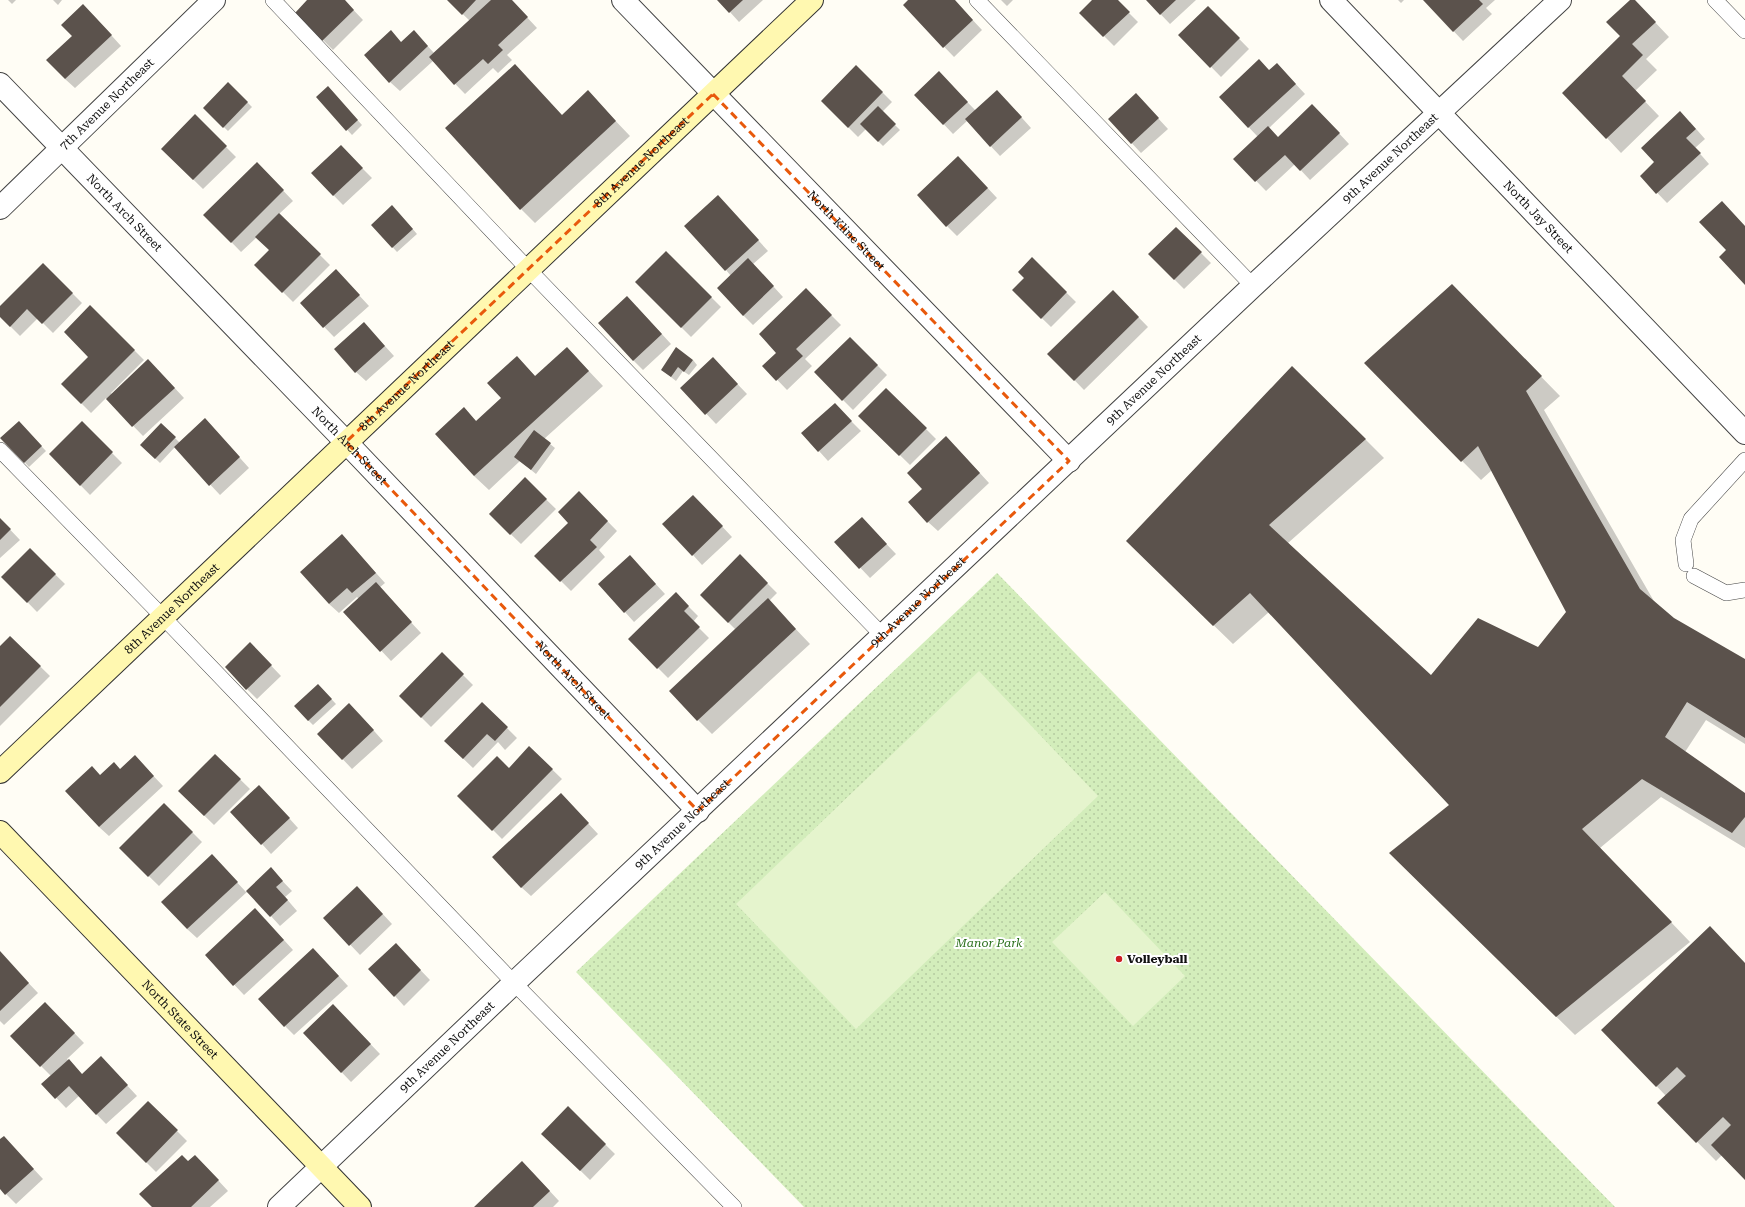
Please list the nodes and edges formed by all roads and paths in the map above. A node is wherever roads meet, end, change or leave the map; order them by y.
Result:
1 (214, 0) edge
2 (273, 0) edge
3 (623, 0) edge
4 (812, 0) edge
5 (977, 0) edge
6 (1331, 0) edge
7 (1560, 0) edge
8 (1714, 0) edge
9 (1745, 32) edge
10 (0, 84) edge
11 (713, 94) junction
12 (1439, 113) junction
13 (62, 148) junction
14 (0, 208) edge
15 (528, 269) junction
16 (1253, 286) junction
17 (1745, 433) edge
18 (346, 442) junction
19 (0, 450) edge
20 (1745, 460) edge
21 (1069, 461) junction
22 (1745, 590) edge
23 (162, 616) junction
24 (883, 636) junction
25 (0, 772) edge
26 (698, 810) junction
27 (0, 832) edge
28 (514, 983) junction
29 (321, 1167) junction
30 (279, 1207) edge
31 (360, 1207) edge
32 (734, 1207) edge

1 - 13 street, 7th Avenue Northeast
2 - 15 lane
3 - 11 street, North Kline Street
4 - 11 main road, 8th Avenue Northeast
5 - 16 lane
6 - 12 street, North Jay Street
7 - 12 street, 9th Avenue Northeast
8 - 9 lane
10 - 13 street, North Arch Street
11 - 15 main road, 8th Avenue Northeast
11 - 21 street, North Kline Street
12 - 16 street, 9th Avenue Northeast
12 - 17 street, North Jay Street
13 - 14 street, 7th Avenue Northeast
13 - 18 street, North Arch Street
15 - 18 main road, 8th Avenue Northeast
15 - 24 lane
16 - 21 street, 9th Avenue Northeast
18 - 23 main road, 8th Avenue Northeast
18 - 26 street, North Arch Street
19 - 23 lane
20 - 22 lane
21 - 24 street, 9th Avenue Northeast
23 - 25 main road, 8th Avenue Northeast
23 - 28 lane
24 - 26 street, 9th Avenue Northeast
26 - 28 street, 9th Avenue Northeast
27 - 29 main road, North State Street
28 - 29 street, 9th Avenue Northeast
28 - 32 lane
29 - 30 street, 9th Avenue Northeast
29 - 31 main road, North State Street

